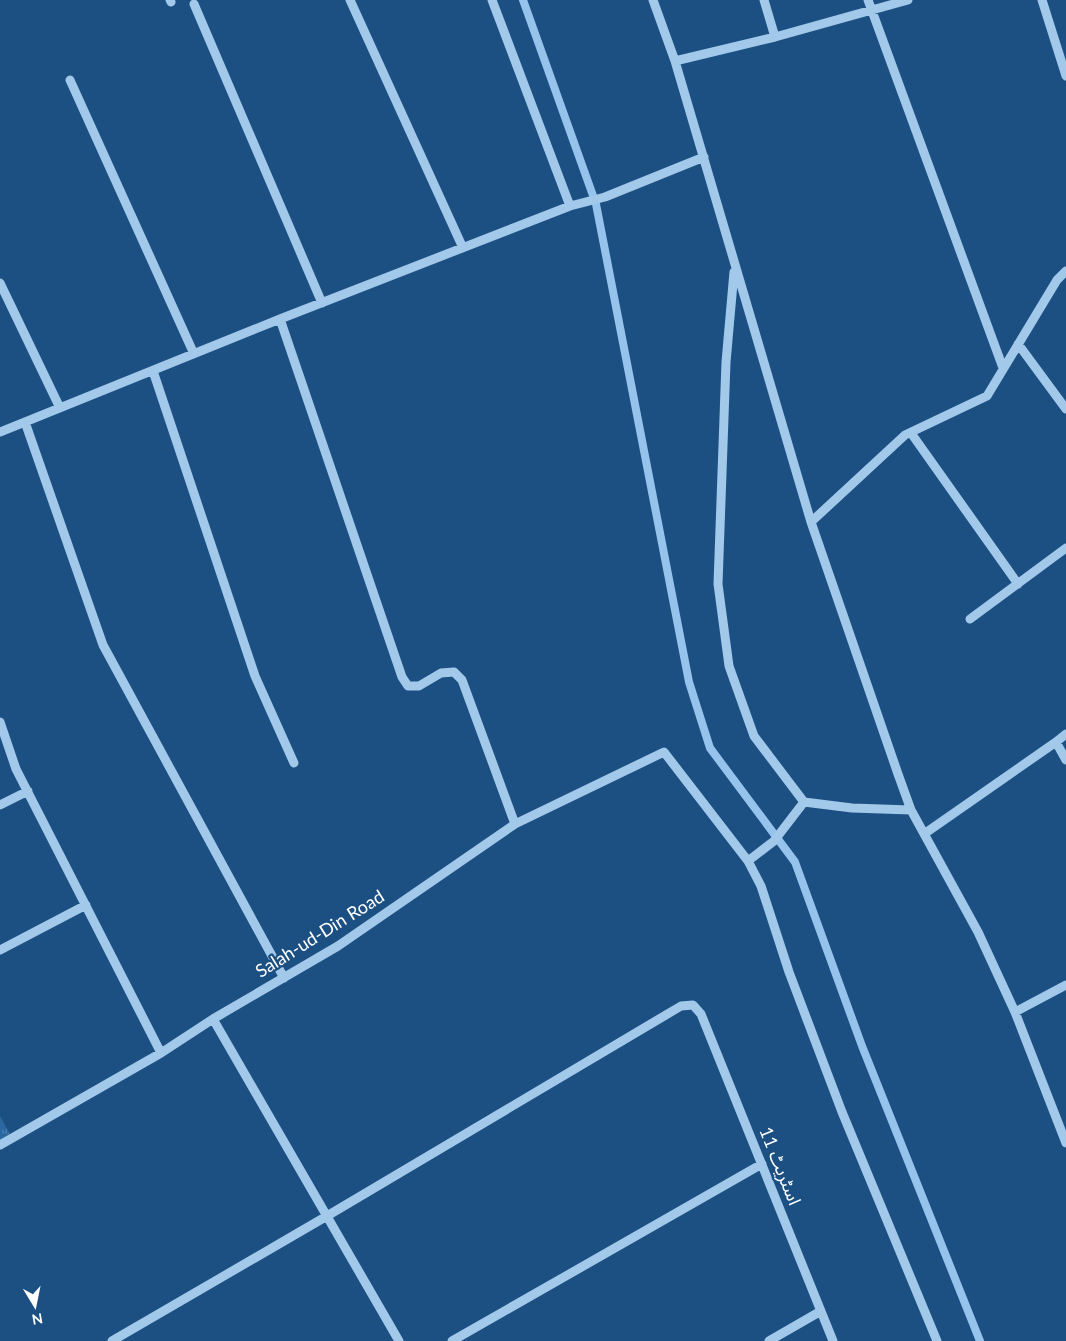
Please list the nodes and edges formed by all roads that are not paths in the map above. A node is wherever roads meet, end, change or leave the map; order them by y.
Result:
1 (350, 0) edge
2 (492, 0) edge
3 (653, 0) edge
4 (764, 0) edge
5 (868, 0) edge
6 (908, 0) edge
7 (1042, 0) edge
8 (194, 4) dead end
9 (872, 10) junction
10 (775, 37) junction
11 (676, 60) junction
12 (1066, 76) edge
13 (70, 80) dead end
14 (704, 157) junction
15 (570, 206) junction
16 (462, 248) junction
17 (735, 266) junction
18 (1066, 271) edge
19 (0, 283) edge
20 (322, 303) junction
21 (280, 319) junction
22 (1018, 344) junction
23 (194, 354) junction
24 (1004, 368) junction
25 (153, 371) junction
26 (60, 408) junction
27 (1066, 410) edge
28 (25, 422) junction
29 (0, 432) edge
30 (911, 433) junction
31 (811, 522) junction
32 (1066, 548) edge
33 (1018, 584) junction
34 (970, 619) dead end
35 (0, 722) edge
36 (1066, 734) edge
37 (1056, 742) junction
38 (1066, 760) edge
39 (294, 763) dead end
40 (28, 791) junction
41 (804, 802) junction
42 (0, 805) edge
43 (911, 810) junction
44 (515, 824) junction
45 (924, 834) junction
46 (748, 861) junction
47 (86, 905) junction
48 (0, 950) edge
49 (284, 978) junction
50 (1066, 985) edge
51 (1016, 1012) junction
52 (213, 1020) junction
53 (161, 1053) junction
54 (1066, 1143) edge
55 (0, 1145) edge
56 (762, 1164) junction
57 (327, 1216) junction
58 (821, 1311) junction
59 (112, 1341) edge
60 (399, 1341) edge
61 (452, 1341) edge
62 (769, 1341) edge
63 (833, 1341) edge
64 (937, 1341) edge

1 - 16 street
2 - 15 street
3 - 11 street
4 - 10 street
5 - 9 street
6 - 9 street
7 - 12 street
8 - 20 street
9 - 10 street
9 - 24 street
10 - 11 street
11 - 14 street
13 - 23 street
14 - 15 street
14 - 17 street
15 - 16 street
16 - 20 street
17 - 31 street
17 - 41 street
18 - 22 street
19 - 26 street
20 - 21 street
21 - 23 street
21 - 44 street
22 - 24 street
22 - 27 street
23 - 25 street
24 - 30 street
25 - 26 street
25 - 39 street
26 - 28 street
28 - 29 street
28 - 49 street
30 - 31 street
30 - 33 street
31 - 43 street
32 - 33 street
33 - 34 street
35 - 40 street
36 - 37 street
37 - 38 street
37 - 45 street
40 - 42 street
40 - 47 street
41 - 43 street
41 - 46 street
43 - 45 street
44 - 46 street, Salah-ud-Din Road
44 - 49 street, Salah-ud-Din Road
45 - 51 street
46 - 64 street
47 - 48 street
47 - 53 street
49 - 52 street, Salah-ud-Din Road
50 - 51 street
51 - 54 street
52 - 53 street, Salah-ud-Din Road
52 - 57 street
53 - 55 street, Salah-ud-Din Road
56 - 57 street, اسٹریٹ 11
56 - 58 street, اسٹریٹ 11
56 - 61 street
57 - 59 street
57 - 60 street
58 - 62 street
58 - 63 street, اسٹریٹ 11

